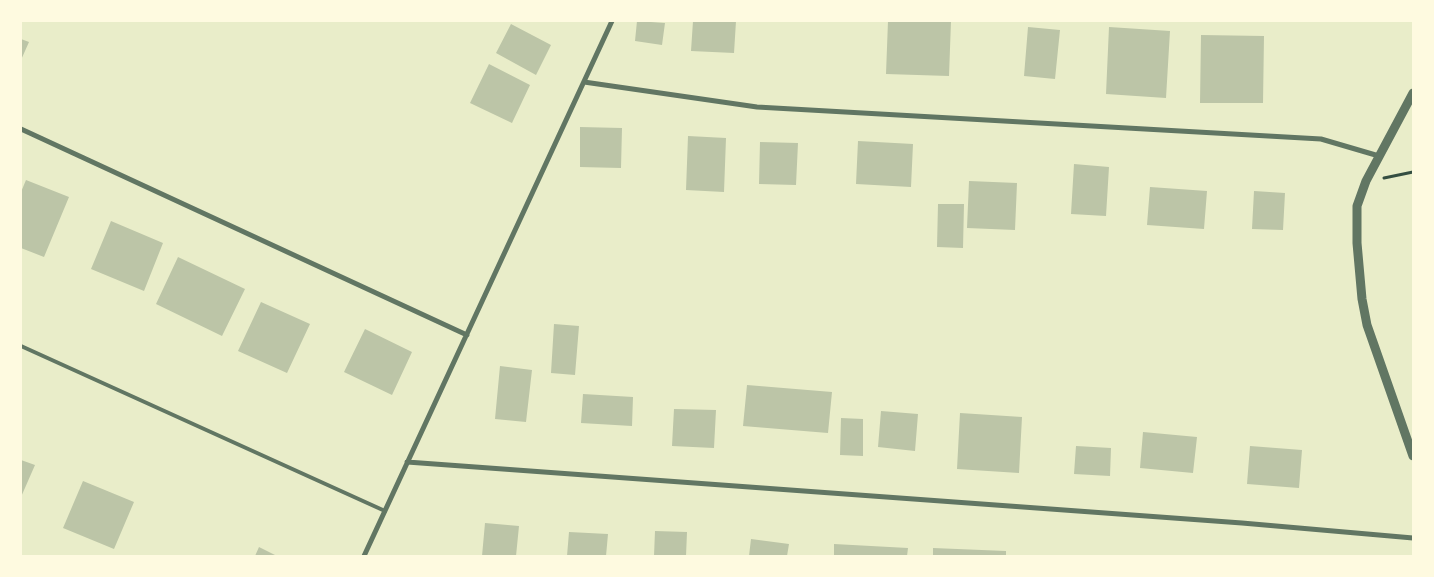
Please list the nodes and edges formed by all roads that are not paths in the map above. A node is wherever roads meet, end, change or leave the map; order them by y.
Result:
1 (612, 21) edge
2 (584, 82) junction
3 (1413, 93) edge
4 (21, 129) edge
5 (1379, 156) junction
6 (467, 335) junction
7 (21, 346) edge
8 (1413, 456) edge
9 (408, 462) junction
10 (385, 511) junction
11 (1413, 538) edge
12 (364, 556) edge

1 - 2 street
2 - 5 street
2 - 6 street
3 - 5 street
4 - 6 street
5 - 8 street
6 - 9 street
7 - 10 lane
9 - 10 street
9 - 11 street
10 - 12 street

